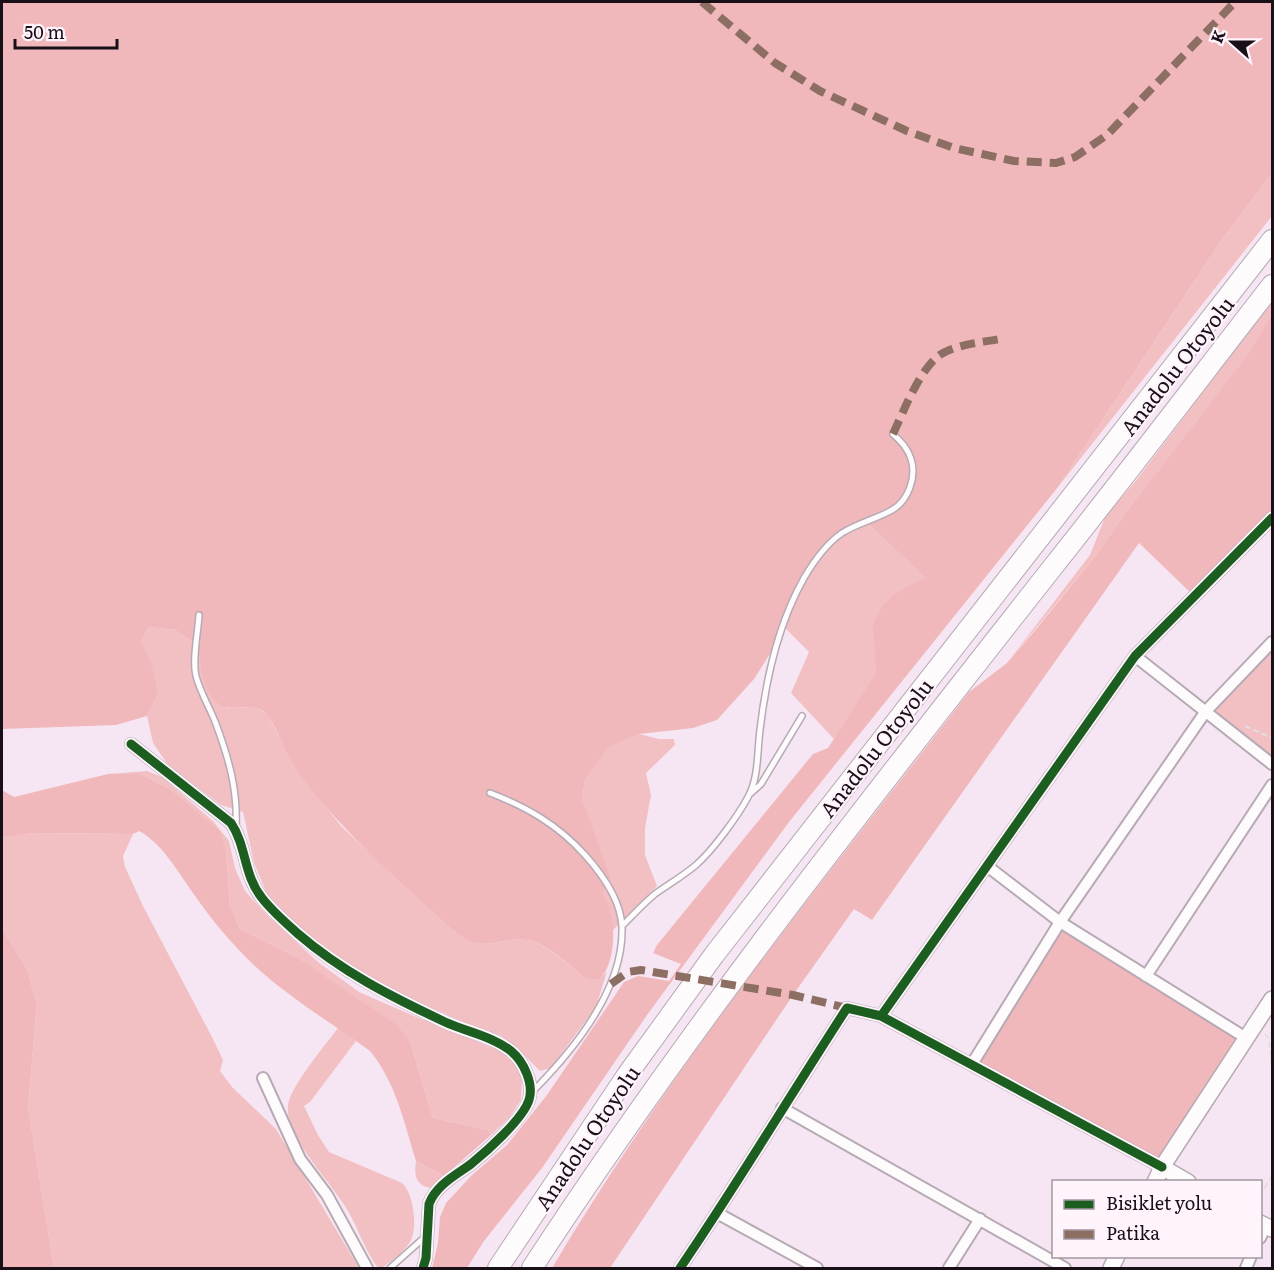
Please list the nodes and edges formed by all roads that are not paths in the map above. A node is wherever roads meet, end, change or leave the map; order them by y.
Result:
1 (1272, 240) edge
2 (1272, 285) edge
3 (893, 434) dead end
4 (1272, 518) edge
5 (199, 615) dead end
6 (1271, 645) edge
7 (1135, 656) junction
8 (1206, 711) junction
9 (802, 716) dead end
10 (131, 744) dead end
11 (1272, 764) edge
12 (1272, 785) edge
13 (490, 793) dead end
14 (749, 796) junction
15 (236, 831) junction
16 (987, 867) junction
17 (1060, 922) junction
18 (622, 926) junction
19 (1146, 976) junction
20 (1272, 999) edge
21 (881, 1016) junction
22 (1250, 1032) junction
23 (972, 1064) junction
24 (263, 1078) dead end
25 (530, 1093) junction
26 (782, 1108) junction
27 (1162, 1167) junction
28 (1156, 1180) edge
29 (1185, 1180) edge
30 (717, 1213) junction
31 (980, 1219) junction
32 (427, 1235) junction
33 (367, 1269) edge
34 (390, 1269) edge
35 (423, 1269) edge
36 (498, 1269) edge
37 (532, 1269) edge
38 (680, 1269) edge
39 (817, 1269) edge
40 (950, 1269) edge
41 (1065, 1269) edge

1 - 36 highway, Anadolu Otoyolu
2 - 37 highway, Anadolu Otoyolu
3 - 14 lane
4 - 7 street
5 - 15 lane
6 - 8 street
7 - 8 street
7 - 16 street
8 - 11 street
8 - 17 street
9 - 14 lane
10 - 15 street
12 - 19 street
13 - 18 lane
14 - 18 lane
15 - 25 street
16 - 17 street
16 - 21 street
17 - 19 street
17 - 23 street
18 - 25 lane
19 - 22 street
20 - 22 main road
21 - 23 street
21 - 26 street
22 - 27 main road
23 - 27 street
24 - 33 street
25 - 32 street
26 - 30 street
26 - 31 street
27 - 28 main road
27 - 29 main road
30 - 38 street
30 - 39 street
31 - 40 street
31 - 41 street
32 - 34 lane
32 - 35 street

